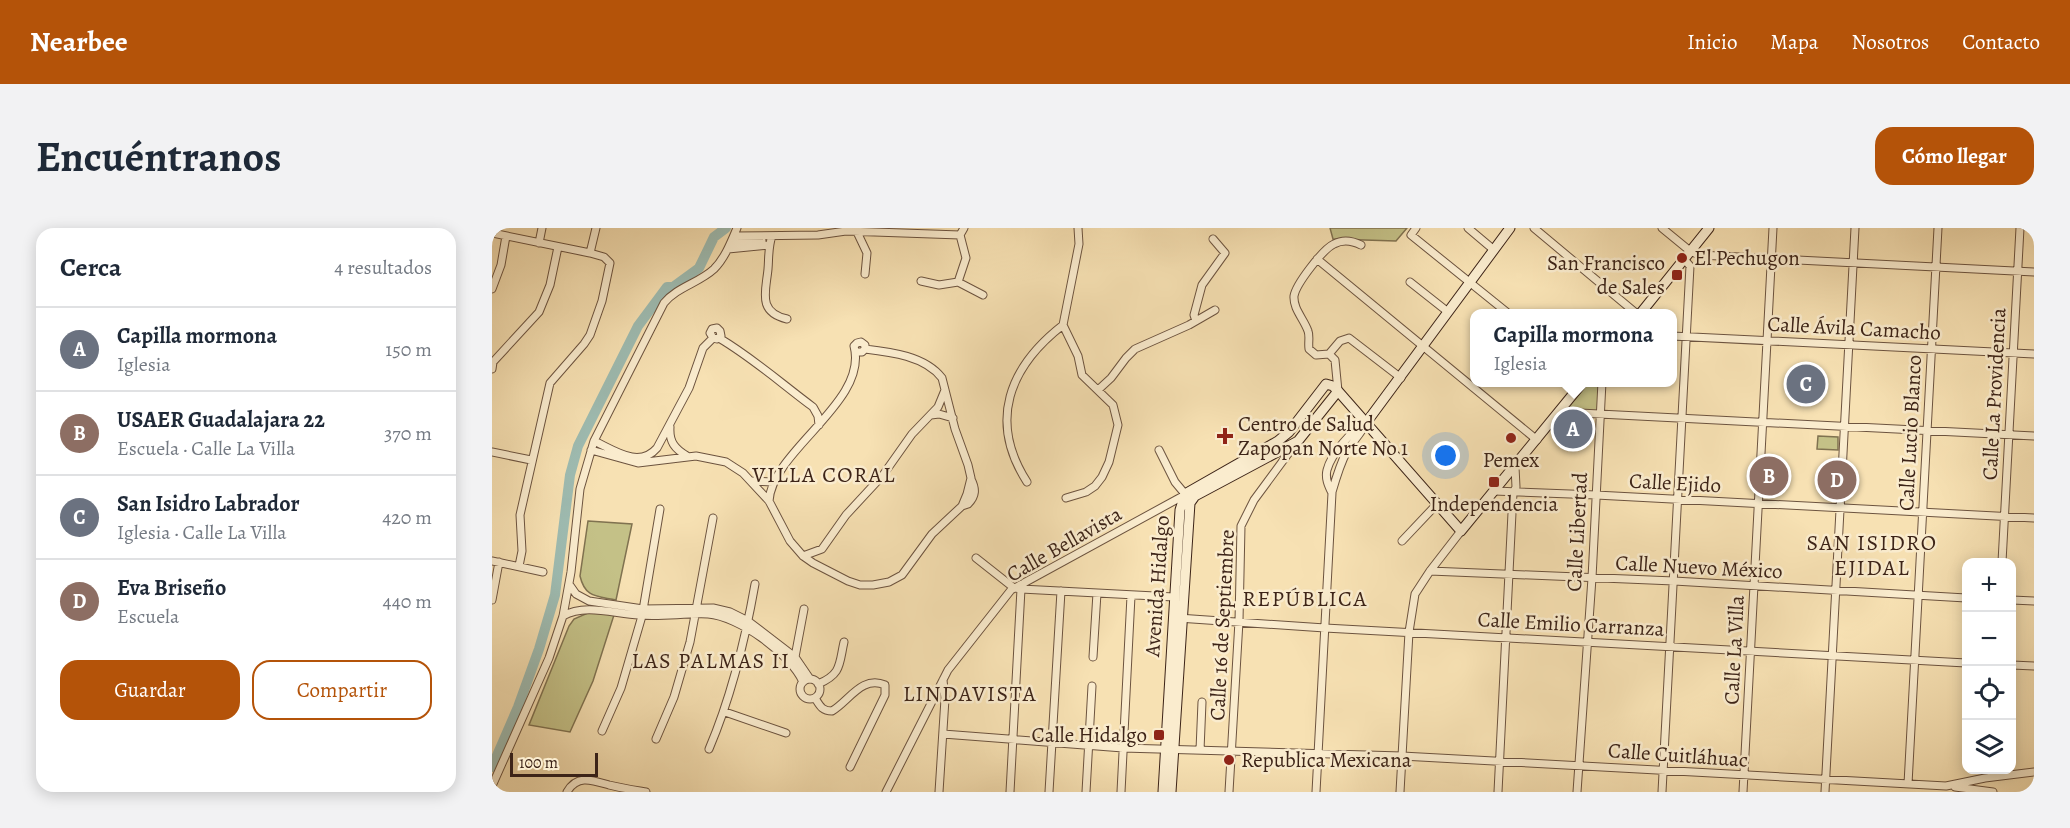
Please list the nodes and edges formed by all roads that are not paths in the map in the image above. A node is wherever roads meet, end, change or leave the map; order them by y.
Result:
1 (542, 228) edge
2 (596, 228) edge
3 (1078, 228) edge
4 (1416, 228) edge
5 (1468, 228) edge
6 (1510, 228) edge
7 (1534, 228) edge
8 (1662, 228) edge
9 (1709, 228) edge
10 (1773, 228) edge
11 (1855, 228) edge
12 (1938, 228) edge
13 (2020, 228) edge
14 (857, 231) junction
15 (910, 231) edge
16 (962, 231) edge
17 (492, 233) edge
18 (506, 236) junction
19 (733, 237) edge
20 (1213, 239) dead end
21 (770, 241) junction
22 (539, 243) junction
23 (1361, 245) dead end
24 (558, 247) junction
25 (1494, 250) junction
26 (1690, 251) junction
27 (590, 253) junction
28 (1317, 259) junction
29 (1684, 259) junction
30 (1772, 259) junction
31 (1853, 263) junction
32 (1936, 268) junction
33 (2017, 271) junction
34 (2034, 272) edge
35 (865, 274) dead end
36 (921, 281) dead end
37 (958, 282) junction
38 (1410, 282) dead end
39 (1470, 282) junction
40 (492, 289) edge
41 (983, 295) dead end
42 (1503, 309) edge
43 (1632, 309) edge
44 (1642, 309) edge
45 (1215, 310) dead end
46 (1448, 312) junction
47 (787, 319) dead end
48 (1196, 321) junction
49 (1063, 325) junction
50 (1677, 336) edge
51 (1686, 336) junction
52 (1768, 340) junction
53 (1849, 345) junction
54 (1424, 347) junction
55 (1931, 349) junction
56 (492, 351) edge
57 (2013, 352) junction
58 (1329, 354) junction
59 (2034, 354) edge
60 (493, 366) edge
61 (1337, 370) junction
62 (1401, 378) junction
63 (1326, 384) junction
64 (1470, 385) edge
65 (1473, 387) edge
66 (1579, 387) edge
67 (1602, 387) edge
68 (945, 390) junction
69 (1098, 390) junction
70 (1338, 391) junction
71 (813, 407) junction
72 (834, 408) junction
73 (1560, 412) junction
74 (1600, 414) junction
75 (931, 416) junction
76 (953, 418) junction
77 (1682, 418) junction
78 (1366, 423) junction
79 (1763, 423) junction
80 (670, 425) junction
81 (819, 425) junction
82 (1845, 427) junction
83 (1926, 431) junction
84 (2009, 435) junction
85 (2034, 436) edge
86 (1537, 440) junction
87 (594, 441) junction
88 (1298, 441) junction
89 (591, 450) junction
90 (1160, 450) dead end
91 (492, 452) edge
92 (687, 456) junction
93 (531, 460) junction
94 (1515, 467) junction
95 (752, 481) junction
96 (773, 482) junction
97 (1027, 483) dead end
98 (1494, 492) junction
99 (1514, 493) junction
100 (1184, 495) junction
101 (1596, 495) junction
102 (1066, 498) dead end
103 (1678, 500) junction
104 (769, 501) junction
105 (1437, 504) junction
106 (1759, 504) junction
107 (1841, 508) junction
108 (660, 509) dead end
109 (1922, 513) junction
110 (2005, 516) junction
111 (713, 518) dead end
112 (2034, 518) edge
113 (1461, 531) junction
114 (1183, 538) junction
115 (1402, 541) dead end
116 (822, 549) junction
117 (803, 556) junction
118 (976, 558) dead end
119 (2002, 558) edge
120 (495, 562) edge
121 (519, 566) junction
122 (824, 568) junction
123 (1430, 571) junction
124 (543, 572) dead end
125 (1510, 574) junction
126 (1592, 578) junction
127 (1674, 581) junction
128 (569, 584) junction
129 (754, 584) dead end
130 (1754, 587) junction
131 (1017, 588) junction
132 (1061, 591) junction
133 (1837, 591) junction
134 (1097, 593) junction
135 (1919, 595) junction
136 (1131, 596) junction
137 (1174, 597) junction
138 (1962, 598) edge
139 (492, 600) edge
140 (585, 600) junction
141 (2016, 600) edge
142 (2034, 601) edge
143 (804, 609) dead end
144 (583, 610) junction
145 (696, 611) junction
146 (643, 612) junction
147 (563, 616) junction
148 (1177, 617) junction
149 (1239, 621) junction
150 (748, 625) junction
151 (1325, 628) junction
152 (1409, 632) junction
153 (1507, 637) junction
154 (844, 642) dead end
155 (1586, 642) junction
156 (1671, 646) junction
157 (1750, 651) junction
158 (1834, 656) junction
159 (1094, 657) dead end
160 (793, 659) junction
161 (1914, 660) junction
162 (1962, 663) edge
163 (2016, 665) edge
164 (2034, 666) edge
165 (806, 680) junction
166 (943, 680) junction
167 (818, 684) junction
168 (1092, 686) dead end
169 (814, 698) junction
170 (1202, 702) dead end
171 (724, 712) junction
172 (602, 731) dead end
173 (786, 733) dead end
174 (943, 734) junction
175 (1013, 738) junction
176 (656, 740) dead end
177 (1052, 743) junction
178 (1088, 745) junction
179 (1123, 748) junction
180 (709, 749) dead end
181 (1169, 749) junction
182 (1200, 750) junction
183 (1233, 750) junction
184 (1318, 754) junction
185 (1402, 756) junction
186 (1499, 761) junction
187 (1579, 766) junction
188 (850, 767) dead end
189 (1663, 770) junction
190 (2016, 772) edge
191 (2034, 772) edge
192 (1988, 774) edge
193 (1744, 776) junction
194 (1826, 781) junction
195 (1863, 782) junction
196 (1908, 784) junction
197 (492, 786) edge
198 (1946, 786) junction
199 (567, 792) edge
200 (642, 792) edge
201 (886, 792) edge
202 (939, 792) edge
203 (1010, 792) edge
204 (1049, 792) edge
205 (1086, 792) edge
206 (1120, 792) edge
207 (1163, 792) edge
208 (1171, 792) edge
209 (1229, 792) edge
210 (1316, 792) edge
211 (1400, 792) edge
212 (1498, 792) edge
213 (1577, 792) edge
214 (1662, 792) edge
215 (1743, 792) edge
216 (1825, 792) edge
217 (1862, 792) edge
218 (1993, 792) edge

1 - 22 street
2 - 27 street
3 - 49 street
4 - 39 street
5 - 25 street
6 - 25 main road
7 - 43 street
8 - 26 street
9 - 26 main road
10 - 30 street, Calle La Villa
11 - 31 street
12 - 32 street, Calle Lucio Blanco
13 - 33 street, Calle La Providencia
14 - 15 street
14 - 21 street
14 - 35 street
15 - 16 street
16 - 37 street
17 - 18 street
18 - 22 street
18 - 40 street
19 - 21 street
19 - 21 street
19 - 87 street
20 - 48 street
21 - 47 street
22 - 24 street
23 - 28 street
24 - 27 street
24 - 60 street
25 - 39 main road
26 - 29 main road
26 - 30 street
27 - 93 street
28 - 54 street
28 - 58 street
29 - 44 main road
29 - 51 street
30 - 31 street
30 - 52 street, Calle La Villa
31 - 32 street
31 - 53 street
32 - 33 street
32 - 55 street, Calle Lucio Blanco
33 - 34 street
33 - 57 street, Calle La Providencia
36 - 37 street
37 - 41 street
38 - 46 street
39 - 42 street
39 - 46 main road
45 - 48 street
46 - 54 main road
48 - 69 street
49 - 69 street
49 - 97 street
50 - 51 street, Calle Ávila Camacho
51 - 52 street, Calle Ávila Camacho
51 - 77 street
52 - 53 street, Calle Ávila Camacho
52 - 79 street, Calle La Villa
53 - 55 street, Calle Ávila Camacho
53 - 82 street
54 - 62 main road
54 - 64 street
55 - 57 street, Calle Ávila Camacho
55 - 83 street, Calle Lucio Blanco
56 - 60 street
57 - 59 street, Calle Ávila Camacho
57 - 84 street, Calle La Providencia
58 - 61 street
58 - 62 street
61 - 63 street
61 - 70 street
62 - 78 main road
63 - 70 main road
63 - 100 main road, Avenida Hidalgo
65 - 86 street
66 - 73 main road
67 - 74 street, Calle Libertad
68 - 72 street
68 - 75 street
68 - 76 street
69 - 102 street
70 - 78 main road
70 - 88 main road, Avenida Hidalgo
71 - 72 street
71 - 80 street
71 - 81 street
72 - 81 street
73 - 74 street
73 - 86 main road
74 - 77 street
74 - 101 street, Calle Libertad
75 - 76 street
75 - 116 street
76 - 122 street
77 - 79 street
77 - 103 street
78 - 105 main road
78 - 151 street
79 - 82 street
79 - 106 street, Calle La Villa
80 - 87 street
80 - 92 street
81 - 96 street
82 - 83 street
82 - 107 street
83 - 84 street
83 - 109 street, Calle Lucio Blanco
84 - 85 street
84 - 110 street, Calle La Providencia
86 - 94 main road
87 - 89 street
88 - 114 main road, Avenida Hidalgo
88 - 149 street, Calle 16 de Septiembre
89 - 92 street
89 - 128 street
90 - 100 street
91 - 93 street
92 - 95 street
93 - 121 street
94 - 98 main road
94 - 99 street
95 - 96 street
95 - 104 street
96 - 104 street
98 - 99 street, Calle Ejido
98 - 113 main road
99 - 101 street, Calle Ejido
99 - 125 street
100 - 114 main road, Avenida Hidalgo
100 - 131 street, Calle Bellavista
101 - 103 street, Calle Ejido
101 - 126 street, Calle Libertad
103 - 106 street, Calle Ejido
103 - 127 street
104 - 117 street
105 - 113 main road
105 - 115 street
106 - 107 street, Calle Ejido
106 - 130 street, Calle La Villa
107 - 109 street, Calle Ejido
107 - 133 street
108 - 146 street
109 - 110 street, Calle Ejido
109 - 135 street, Calle Lucio Blanco
110 - 112 street, Calle Ejido
110 - 119 street, Calle La Providencia
111 - 145 street
113 - 123 street
114 - 137 main road, Avenida Hidalgo
114 - 148 main road, Avenida Hidalgo
116 - 117 street
116 - 122 street
117 - 122 street
118 - 131 street
120 - 121 street
120 - 139 street
121 - 124 street
123 - 125 street, Calle Nuevo México
123 - 152 street
125 - 126 street, Calle Nuevo México
125 - 153 street
126 - 127 street, Calle Nuevo México
126 - 155 street, Calle Libertad
127 - 130 street, Calle Nuevo México
127 - 156 street
128 - 140 street
128 - 147 street
129 - 150 street
130 - 133 street, Calle Nuevo México
130 - 157 street, Calle La Villa
131 - 132 street
131 - 166 street, Calle Bellavista
131 - 175 street
132 - 134 street
132 - 177 street
133 - 135 street, Calle Nuevo México
133 - 158 street
134 - 136 street
134 - 159 street
135 - 138 street, Calle Nuevo México
135 - 161 street, Calle Lucio Blanco
136 - 137 street
136 - 179 street
137 - 148 main road, Avenida Hidalgo
140 - 144 street
140 - 146 street
141 - 142 street
143 - 160 street
144 - 146 street
144 - 147 street
145 - 146 street
145 - 150 street
145 - 176 street
146 - 172 street
147 - 197 street
148 - 149 street, Calle Emilio Carranza
148 - 181 main road, Avenida Hidalgo
149 - 151 street, Calle Emilio Carranza
149 - 183 street, Calle 16 de Septiembre
150 - 160 street
150 - 171 street
151 - 152 street, Calle Emilio Carranza
151 - 184 street
152 - 153 street, Calle Emilio Carranza
152 - 185 street
153 - 155 street, Calle Emilio Carranza
153 - 186 street
154 - 167 street
155 - 156 street, Calle Emilio Carranza
155 - 187 street, Calle Libertad
156 - 157 street, Calle Emilio Carranza
156 - 189 street
157 - 158 street, Calle Emilio Carranza
157 - 193 street, Calle La Villa
158 - 161 street, Calle Emilio Carranza
158 - 194 street
160 - 165 street
161 - 162 street, Calle Emilio Carranza
161 - 196 street, Calle Lucio Blanco
163 - 164 street
165 - 167 street
165 - 169 street
166 - 174 street
166 - 201 street, Calle Bellavista
167 - 169 street
168 - 178 street
169 - 188 street
170 - 182 street
171 - 173 street
171 - 180 street
174 - 175 street, Calle Cuitláhuac
174 - 202 street
175 - 177 street, Calle Cuitláhuac
175 - 203 street
177 - 178 street, Calle Cuitláhuac
177 - 204 street
178 - 179 street, Calle Cuitláhuac
178 - 205 street
179 - 181 street, Calle Cuitláhuac
179 - 206 street
181 - 182 street, Calle Cuitláhuac
181 - 207 main road, Avenida Hidalgo
181 - 208 main road, Avenida Hidalgo
182 - 183 street, Calle Cuitláhuac
183 - 184 street, Calle Cuitláhuac
183 - 209 street, Calle 16 de Septiembre
184 - 185 street, Calle Cuitláhuac
184 - 210 street
185 - 186 street, Calle Cuitláhuac
185 - 211 street
186 - 187 street, Calle Cuitláhuac
186 - 212 street
187 - 189 street, Calle Cuitláhuac
187 - 213 street, Calle Libertad
189 - 193 street, Calle Cuitláhuac
189 - 214 street
190 - 191 street, Calle Cuitláhuac
192 - 198 street, Calle Cuitláhuac
193 - 194 street, Calle Cuitláhuac
193 - 215 street, Calle La Villa
194 - 195 street, Calle Cuitláhuac
194 - 216 street
195 - 196 street, Calle Cuitláhuac
195 - 217 street
196 - 198 street, Calle Cuitláhuac
198 - 218 street
199 - 200 street

